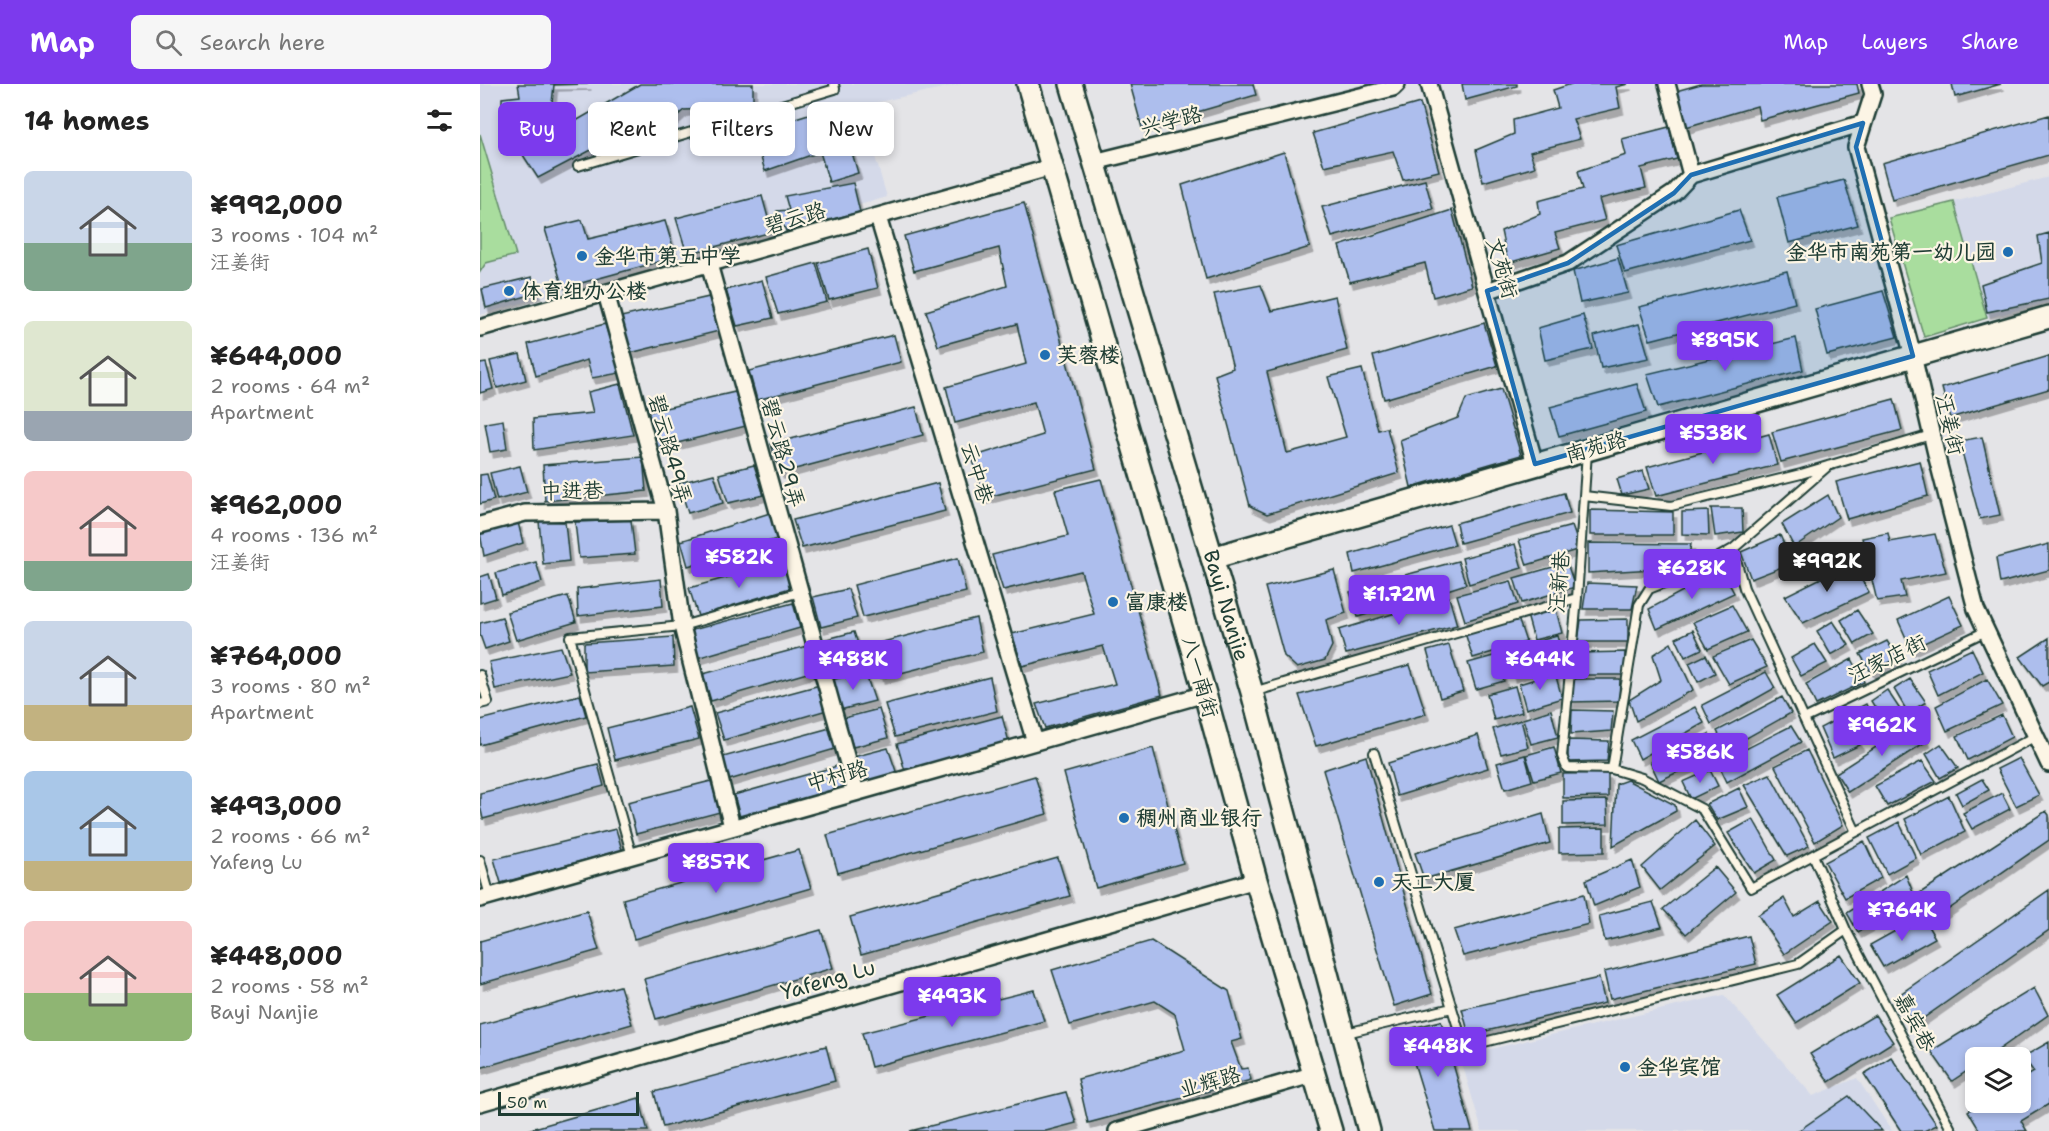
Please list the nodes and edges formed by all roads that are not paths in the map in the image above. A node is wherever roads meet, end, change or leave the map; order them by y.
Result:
1 (834, 84) edge
2 (1028, 84) edge
3 (1071, 84) edge
4 (1397, 84) edge
5 (1430, 84) edge
6 (1667, 84) edge
7 (1870, 84) edge
8 (1863, 123) junction
9 (1094, 162) junction
10 (578, 166) dead end
11 (1052, 167) junction
12 (1691, 175) junction
13 (878, 217) junction
14 (709, 264) junction
15 (1487, 291) junction
16 (606, 293) junction
17 (2049, 317) edge
18 (480, 328) edge
19 (1913, 356) junction
20 (1931, 435) junction
21 (1587, 449) junction
22 (1535, 464) junction
23 (1828, 466) junction
24 (1584, 496) junction
25 (666, 511) junction
26 (480, 525) edge
27 (1733, 549) junction
28 (1212, 558) junction
29 (800, 592) junction
30 (1576, 598) junction
31 (682, 626) junction
32 (1986, 631) junction
33 (480, 675) edge
34 (1252, 692) junction
35 (1205, 694) junction
36 (480, 704) edge
37 (1804, 719) junction
38 (2036, 736) junction
39 (1035, 741) junction
40 (1374, 753) dead end
41 (2049, 764) edge
42 (1612, 769) junction
43 (856, 792) junction
44 (732, 827) junction
45 (1856, 832) junction
46 (1813, 855) junction
47 (632, 856) junction
48 (480, 860) edge
49 (1256, 880) junction
50 (485, 897) edge
51 (1846, 930) junction
52 (1452, 1008) junction
53 (1342, 1034) junction
54 (1315, 1074) junction
55 (480, 1103) edge
56 (1117, 1131) edge
57 (1331, 1131) edge
58 (1369, 1131) edge
59 (1952, 1131) edge

1 - 10 lane
2 - 11 main road, 八一南街
3 - 9 main road, Bayi Nanjie
4 - 9 street, 兴学路
5 - 15 street, 文苑街
6 - 12 street
7 - 8 street, 汪姜街
8 - 12 street
8 - 19 street, 汪姜街
9 - 28 main road, Bayi Nanjie
11 - 13 street, 碧云路
11 - 35 main road, 八一南街
12 - 15 street
13 - 14 street, 碧云路
13 - 39 street, 云中巷
14 - 16 street, 碧云路
14 - 29 street, 碧云路29弄
15 - 22 street, 文苑街
16 - 18 street, 碧云路
16 - 25 street, 碧云路49弄
17 - 19 main road, 南苑路
19 - 20 street, 汪姜街
19 - 21 main road, 南苑路
20 - 23 lane
20 - 32 street, 汪姜街
21 - 22 main road, 南苑路
21 - 24 lane, 汪新巷
22 - 28 main road, 南苑路
23 - 24 lane
23 - 27 lane
24 - 30 lane, 汪新巷
25 - 26 street, 中进巷
25 - 31 street, 碧云路49弄
27 - 37 lane
27 - 42 lane
28 - 34 main road, Bayi Nanjie
29 - 31 lane
29 - 43 street, 碧云路29弄
30 - 34 lane
30 - 42 lane, 汪新巷
31 - 44 street, 碧云路49弄
31 - 47 lane
32 - 37 lane, 汪家店街
32 - 38 street, 汪姜街
33 - 36 lane
34 - 53 main road, Bayi Nanjie
35 - 39 street, 中村路
35 - 49 main road, 八一南街
37 - 45 lane
38 - 41 street, 汪姜街
38 - 45 lane
39 - 43 street, 中村路
40 - 52 lane
42 - 46 lane, 汪新巷
43 - 44 street, 中村路
44 - 47 street, 中村路
45 - 46 lane
46 - 51 lane, 嘉宾巷
47 - 50 street, 中村路
48 - 50 lane
49 - 54 main road, 八一南街
49 - 55 street, Yafeng Lu
51 - 52 lane
51 - 59 lane, 嘉宾巷
52 - 53 lane
53 - 58 main road, Bayi Nanjie
54 - 56 street, 业辉路
54 - 57 main road, 八一南街

